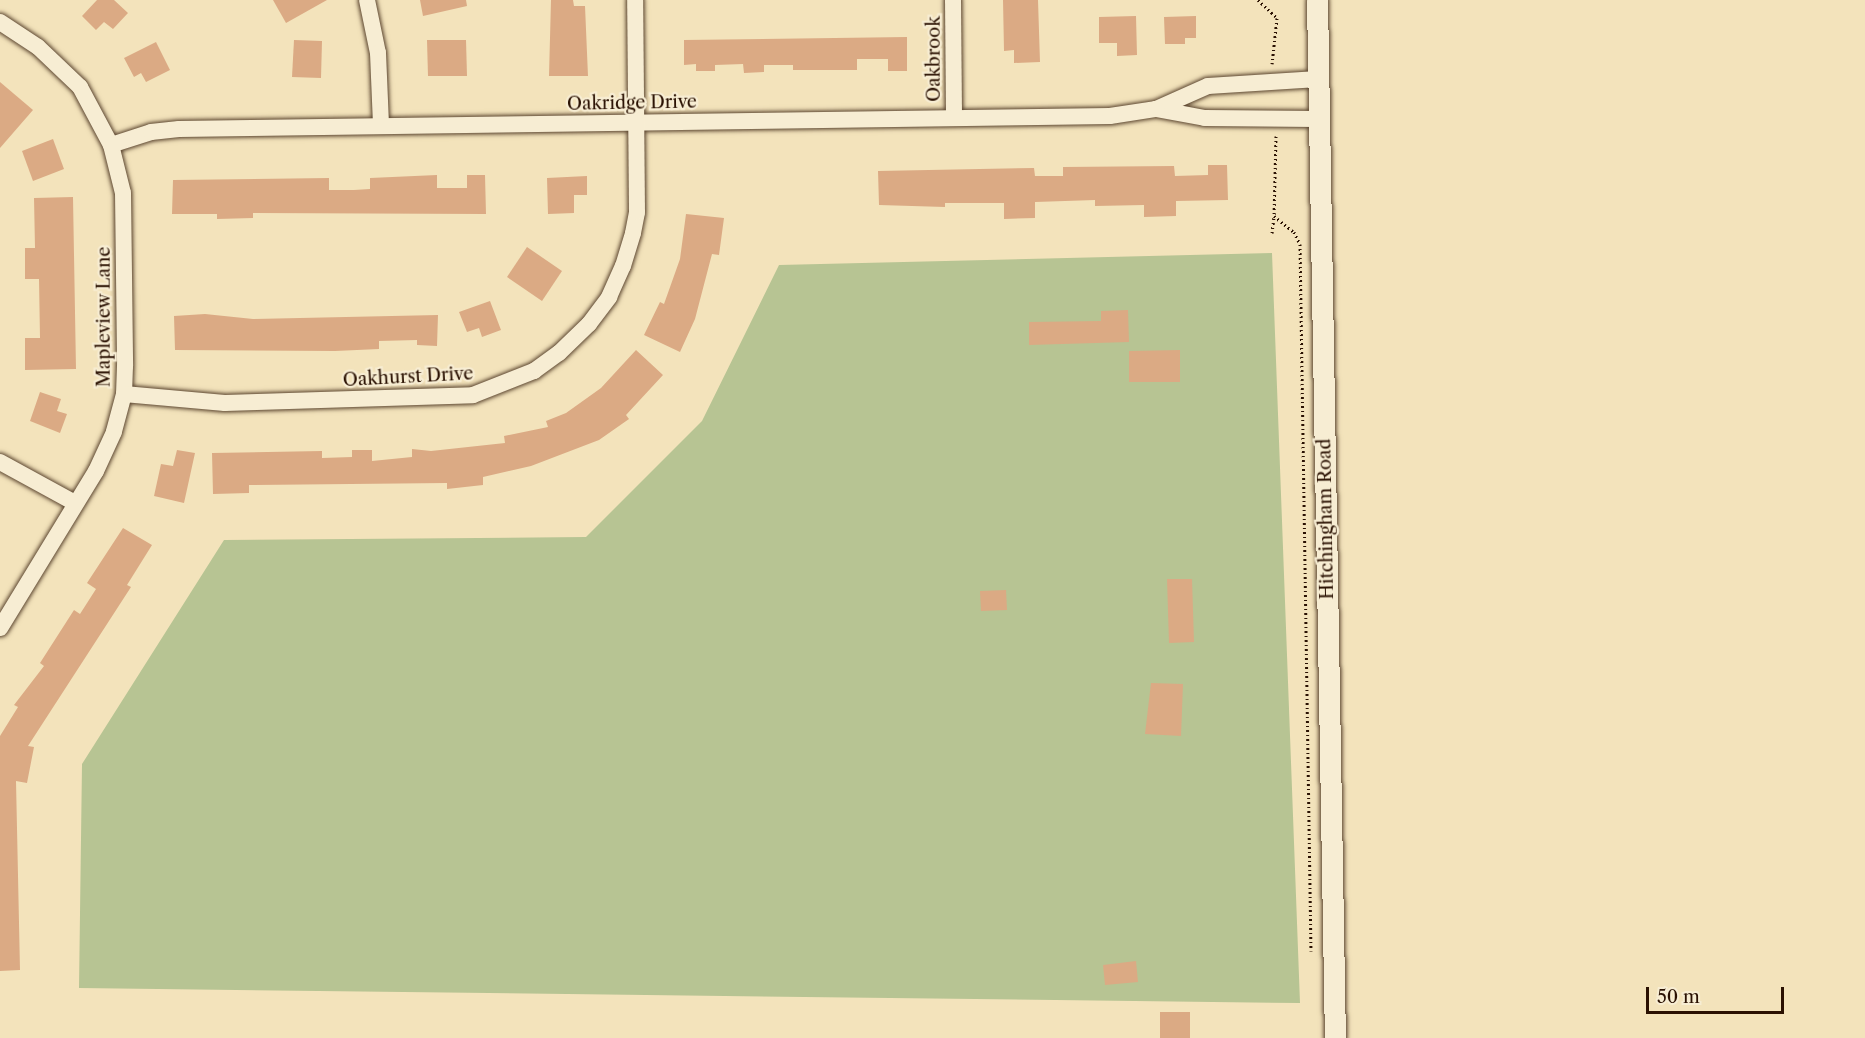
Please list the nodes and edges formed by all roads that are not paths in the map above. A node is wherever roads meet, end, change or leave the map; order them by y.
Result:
1 (366, 0) edge
2 (635, 0) edge
3 (953, 0) edge
4 (1317, 0) edge
5 (0, 22) edge
6 (1318, 79) junction
7 (1156, 109) junction
8 (954, 117) junction
9 (1317, 119) junction
10 (637, 123) junction
11 (381, 126) junction
12 (111, 145) junction
13 (124, 394) junction
14 (0, 462) edge
15 (75, 502) junction
16 (0, 628) edge
17 (1335, 1038) edge

1 - 11 street
2 - 10 street, Oakhurst Drive
3 - 8 street, Oakbrook
4 - 6 street, Hitchingham Road
5 - 12 street, Mapleview Lane
6 - 7 street, Oakridge Drive
6 - 9 street, Hitchingham Road
7 - 8 street, Oakridge Drive
7 - 9 street, Oakridge Drive
8 - 10 street, Oakridge Drive
9 - 17 street, Hitchingham Road
10 - 11 street, Oakridge Drive
10 - 13 street, Oakhurst Drive
11 - 12 street, Oakridge Drive
12 - 13 street, Mapleview Lane
13 - 15 street, Mapleview Lane
14 - 15 street
15 - 16 street, Mapleview Lane

